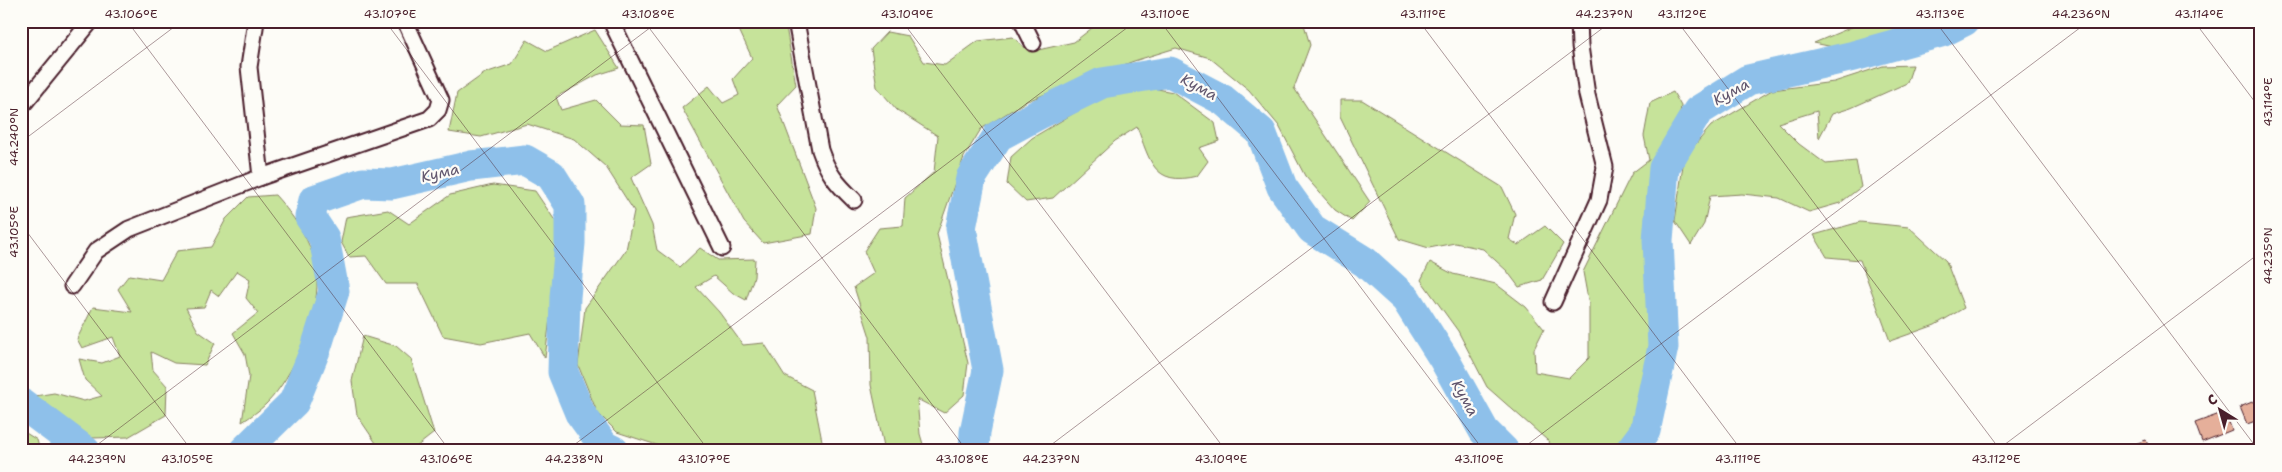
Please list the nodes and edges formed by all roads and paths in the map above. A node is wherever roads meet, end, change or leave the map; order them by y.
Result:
1 (91, 21) edge
2 (256, 21) edge
3 (405, 21) edge
4 (611, 21) edge
5 (796, 21) edge
6 (1022, 21) edge
7 (1579, 21) edge
8 (1033, 43) dead end
9 (21, 107) edge
10 (261, 177) junction
11 (854, 200) dead end
12 (722, 248) dead end
13 (72, 286) dead end
14 (1553, 302) dead end

1 - 9 street
2 - 10 street
3 - 10 street
4 - 12 street
5 - 11 street
6 - 8 street
7 - 14 street
10 - 13 street

